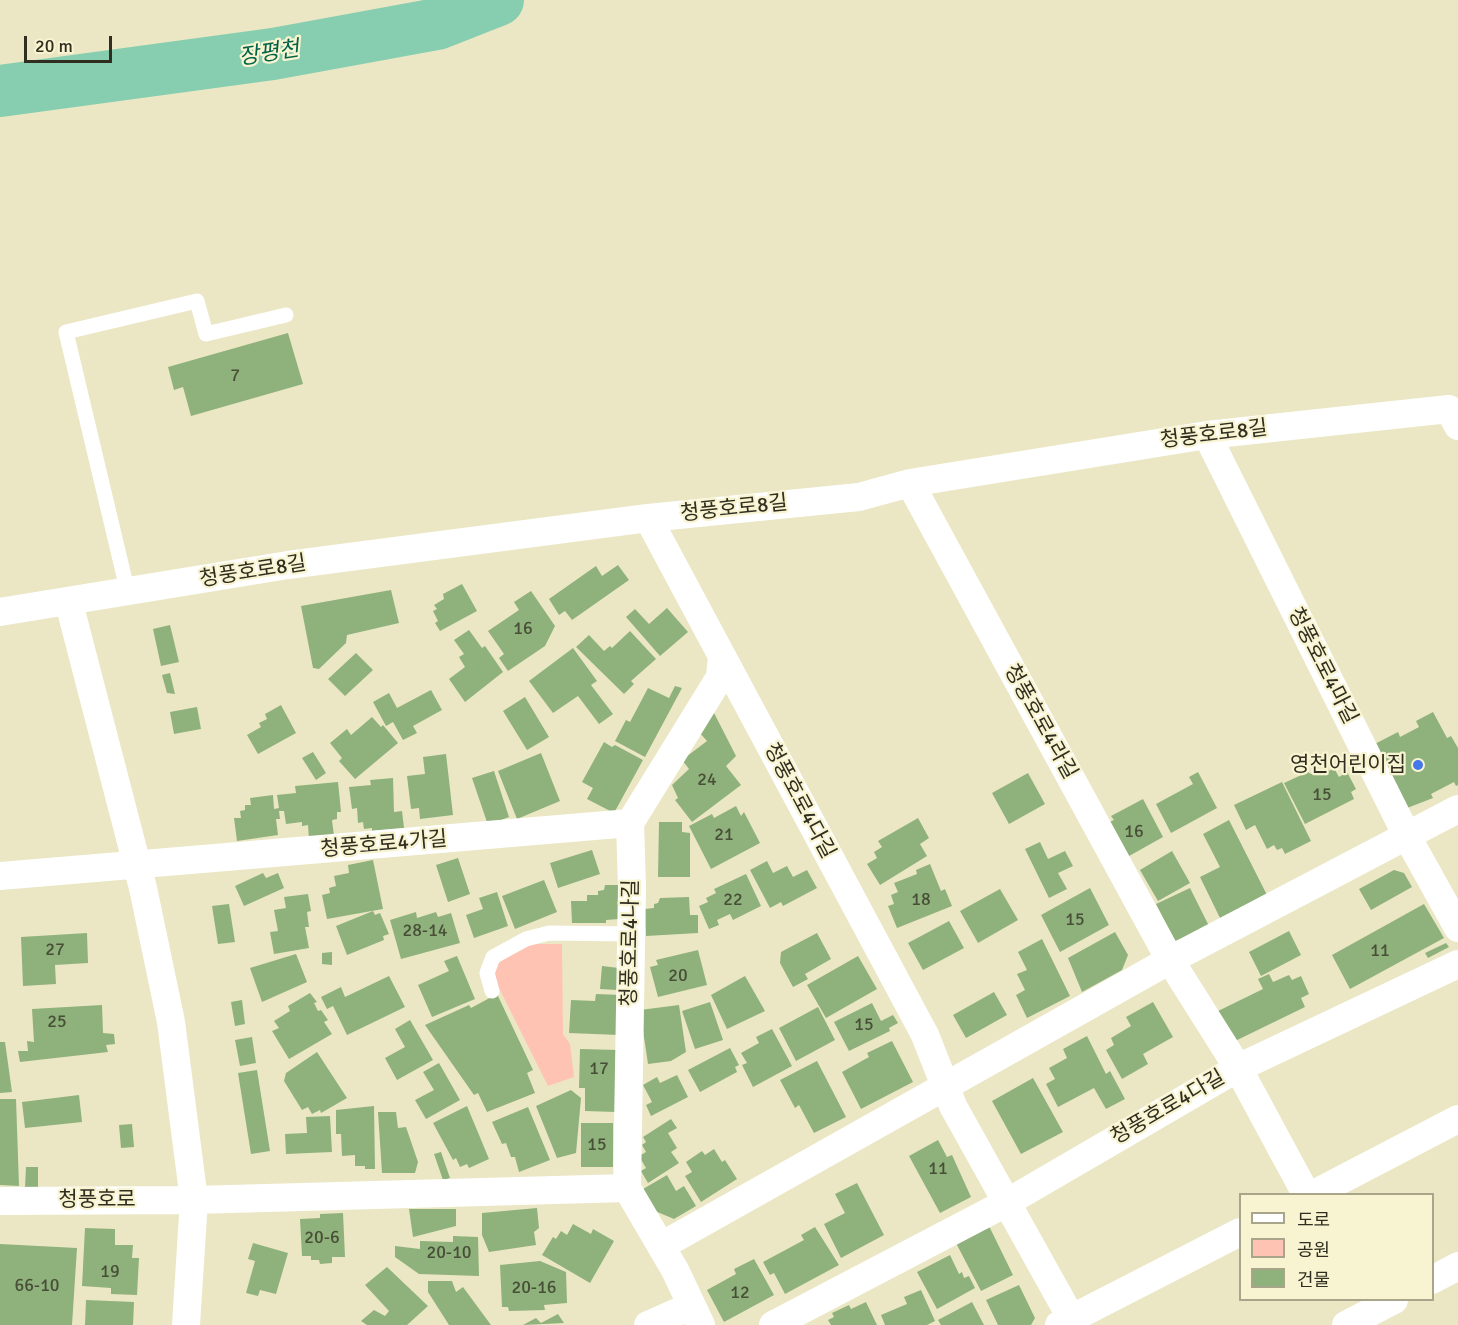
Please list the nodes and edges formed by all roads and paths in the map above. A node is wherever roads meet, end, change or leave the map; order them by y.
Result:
1 (286, 315) dead end
2 (1458, 426) edge
3 (1207, 435) junction
4 (910, 483) junction
5 (648, 518) junction
6 (128, 593) junction
7 (69, 603) junction
8 (0, 612) edge
9 (722, 656) junction
10 (1458, 809) edge
11 (630, 824) junction
12 (1408, 838) junction
13 (137, 866) junction
14 (0, 876) edge
15 (1458, 928) edge
16 (632, 934) junction
17 (1170, 960) junction
18 (1458, 964) edge
19 (492, 991) dead end
20 (1238, 1068) junction
21 (947, 1086) junction
22 (1458, 1119) edge
23 (627, 1188) junction
24 (1305, 1193) edge
25 (1316, 1193) edge
26 (194, 1200) junction
27 (0, 1201) edge
28 (1006, 1203) junction
29 (1239, 1233) edge
30 (661, 1246) junction
31 (1458, 1266) edge
32 (1434, 1279) edge
33 (1389, 1301) edge
34 (696, 1315) edge
35 (1350, 1317) edge
36 (1068, 1323) edge
37 (186, 1325) edge
38 (648, 1325) edge
39 (773, 1325) edge

1 - 6 lane
2 - 3 street, 청풍호로8길
3 - 4 street, 청풍호로8길
3 - 12 street, 청풍호로4마길
4 - 5 street, 청풍호로8길
4 - 17 street, 청풍호로4라길
5 - 6 street, 청풍호로8길
5 - 9 street, 청풍호로4다길
6 - 7 street, 청풍호로8길
7 - 8 street, 청풍호로8길
7 - 13 street
9 - 11 street
9 - 21 street, 청풍호로4다길
10 - 12 street
11 - 13 street, 청풍호로4가길
11 - 16 street, 청풍호로4나길
12 - 15 street, 청풍호로4마길
12 - 17 street
13 - 14 street
13 - 26 street
16 - 19 lane
16 - 23 street, 청풍호로4나길
17 - 20 street, 청풍호로4라길
17 - 21 street
18 - 20 street
20 - 24 street, 청풍호로4라길
20 - 28 street, 청풍호로4다길
21 - 28 street, 청풍호로4다길
21 - 30 street
22 - 25 street
23 - 26 street
23 - 30 street
26 - 27 street, 청풍호로
26 - 37 street
28 - 36 street, 청풍호로4다길
28 - 39 street
29 - 36 street, 청풍호로4다길
30 - 34 street
31 - 32 street
33 - 35 street
34 - 38 street

